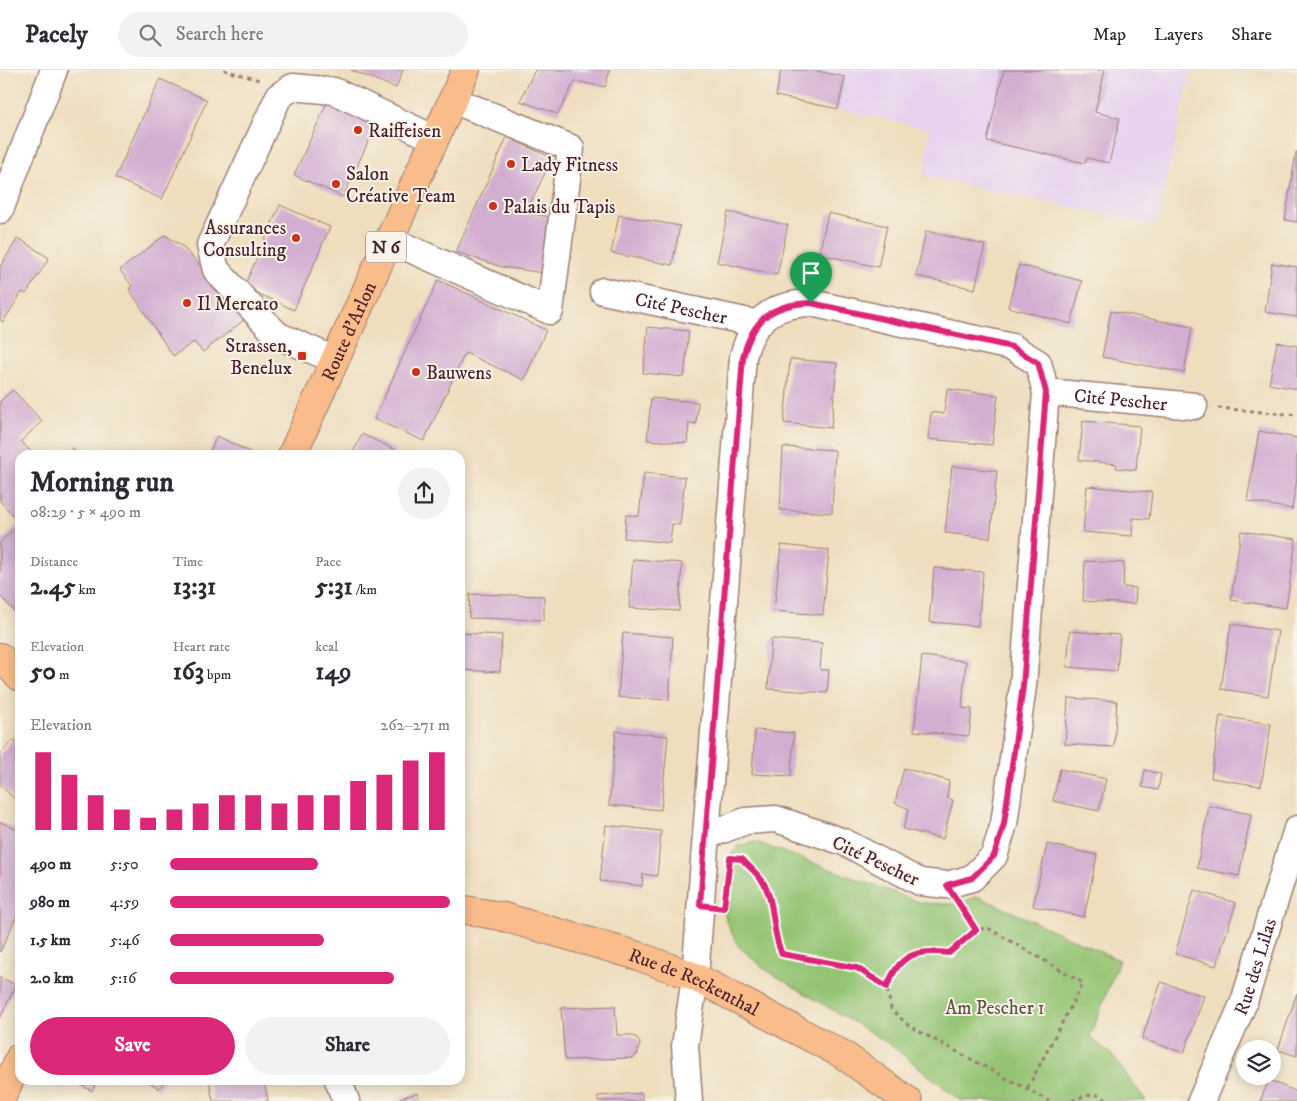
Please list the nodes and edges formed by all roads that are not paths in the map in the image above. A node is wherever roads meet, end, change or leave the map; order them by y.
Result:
1 (54, 70) edge
2 (466, 70) edge
3 (453, 100) junction
4 (435, 139) junction
5 (0, 210) edge
6 (390, 240) junction
7 (603, 290) dead end
8 (759, 324) junction
9 (335, 360) junction
10 (1046, 392) junction
11 (1194, 406) road end
12 (294, 450) edge
13 (0, 656) edge
14 (15, 672) edge
15 (1297, 829) edge
16 (706, 836) junction
17 (465, 910) edge
18 (695, 977) junction
19 (15, 1068) edge
20 (340, 1085) edge
21 (0, 1101) edge
22 (346, 1101) edge
23 (689, 1101) edge
24 (908, 1101) edge
25 (1201, 1101) edge

1 - 5 street
2 - 3 main road, Route d'Arlon / N 6
3 - 4 main road, Route d'Arlon / N 6
3 - 6 street
4 - 6 main road, Route d'Arlon / N 6
4 - 9 street
6 - 9 main road, Route d'Arlon / N 6
7 - 8 street, Cité Pescher
8 - 10 street, Cité Pescher
8 - 16 street, Cité Pescher
9 - 12 main road, Route d'Arlon / N 6
10 - 11 street, Cité Pescher
10 - 16 street, Cité Pescher
13 - 14 main road
15 - 25 street, Rue des Lilas
16 - 18 street, Cité Pescher
17 - 18 main road, Rue de Reckenthal
18 - 23 street, Cité Pescher
18 - 24 main road, Rue de Reckenthal
19 - 21 main road
20 - 22 street

